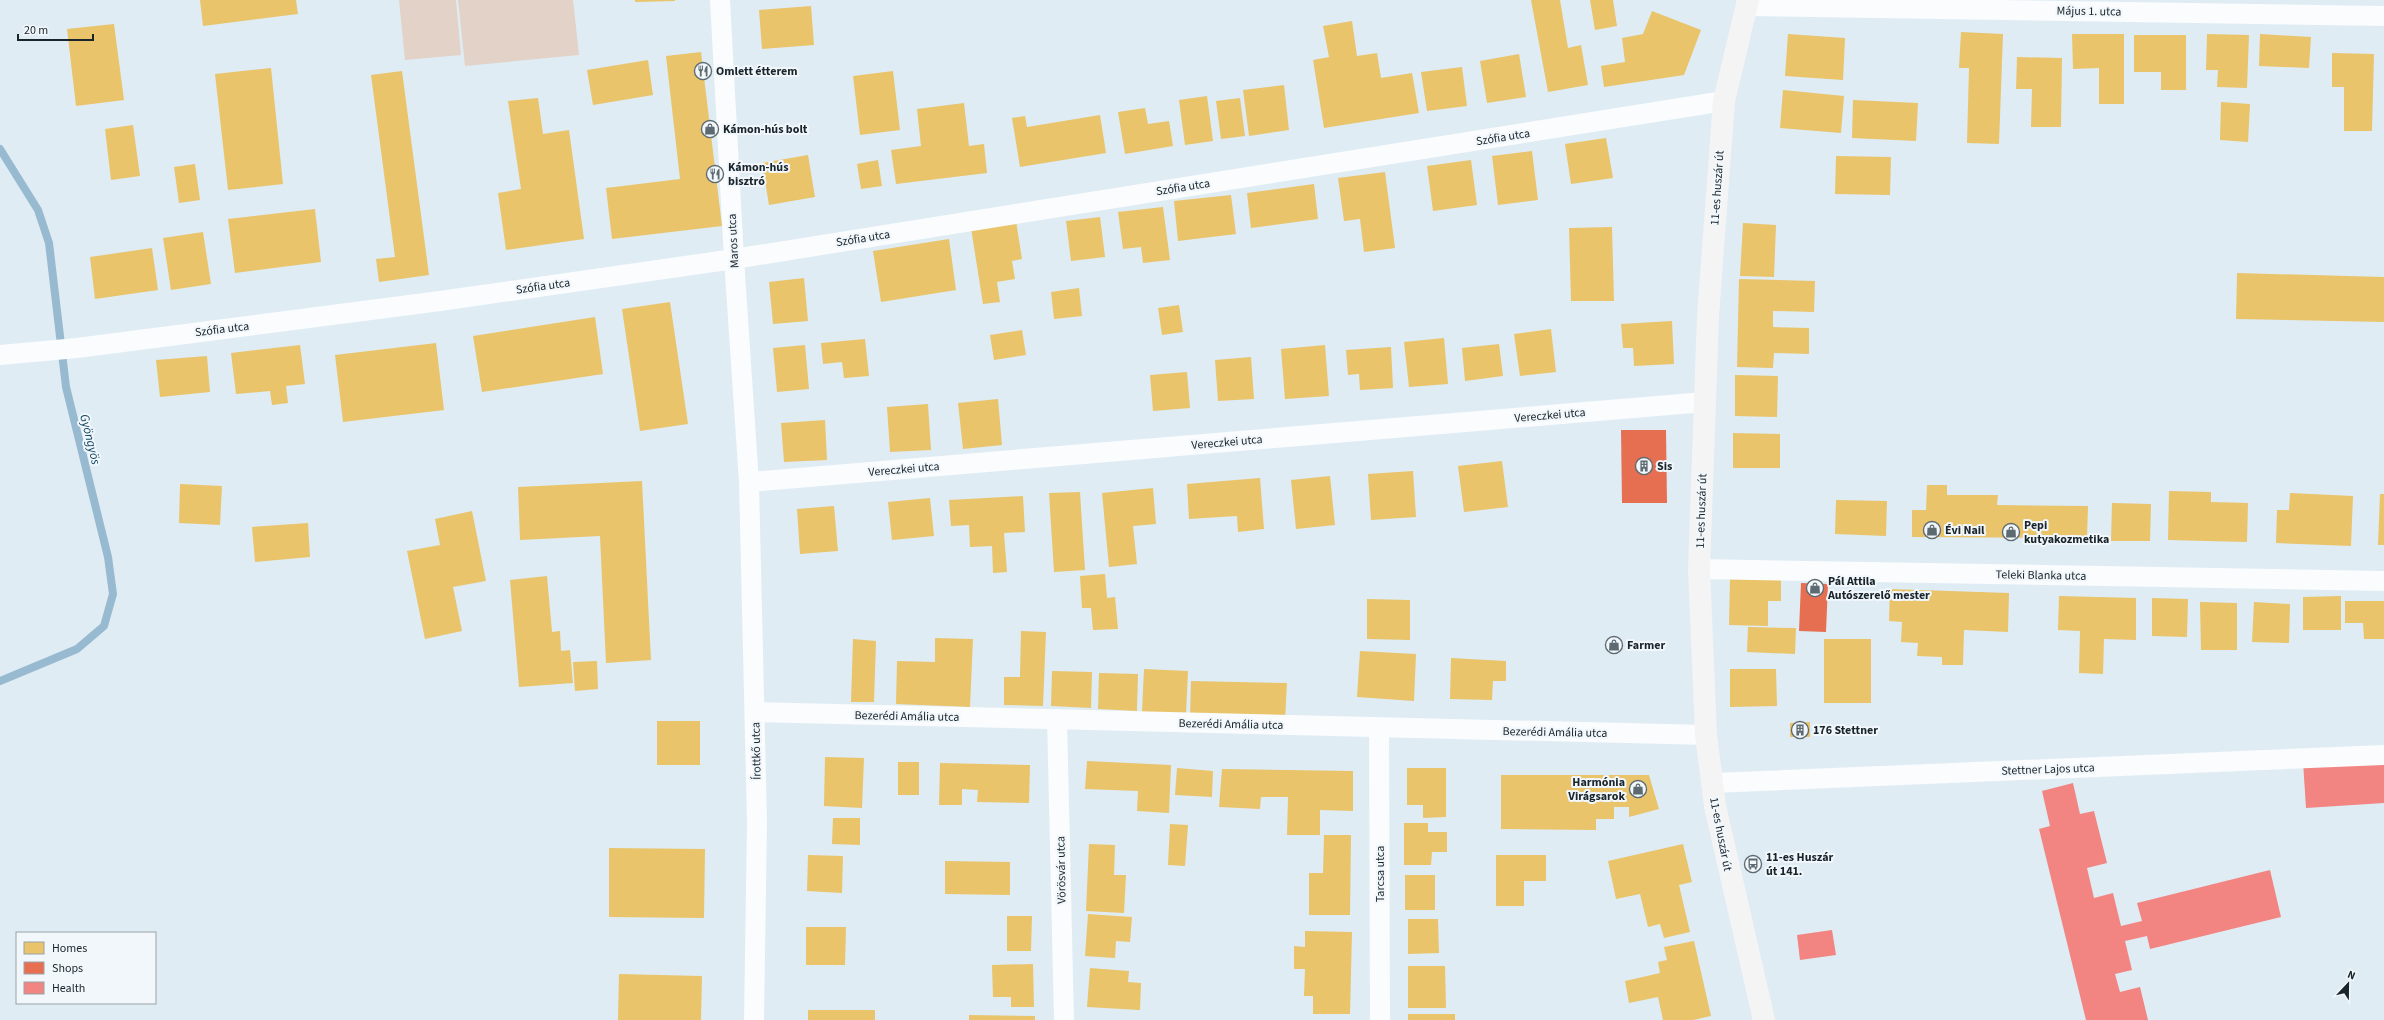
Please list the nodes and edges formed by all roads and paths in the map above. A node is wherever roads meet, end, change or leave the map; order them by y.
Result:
1 (720, 0) edge
2 (1747, 3) edge
3 (2384, 16) edge
4 (1724, 101) junction
5 (734, 259) junction
6 (0, 355) edge
7 (1705, 402) junction
8 (749, 482) junction
9 (1699, 569) junction
10 (2384, 581) edge
11 (756, 712) junction
12 (1057, 720) junction
13 (1379, 727) junction
14 (1706, 735) junction
15 (2384, 755) edge
16 (1712, 783) junction
17 (754, 1020) edge
18 (1064, 1020) edge
19 (1380, 1020) edge
20 (1764, 1020) edge

1 - 5 street, Maros utca
2 - 3 street, Május 1. utca
2 - 4 main road, 11-es huszár út
4 - 5 street, Szófia utca
4 - 7 main road, 11-es huszár út
5 - 6 street, Szófia utca
5 - 8 street, Maros utca
7 - 8 street, Vereczkei utca
7 - 9 main road, 11-es huszár út
8 - 11 street, Írottkő utca
9 - 10 street, Teleki Blanka utca
9 - 14 main road, 11-es huszár út
11 - 12 street, Bezerédi Amália utca
11 - 17 street, Írottkő utca
12 - 13 street, Bezerédi Amália utca
12 - 18 street, Vörösvár utca
13 - 14 street, Bezerédi Amália utca
13 - 19 street, Tarcsa utca
14 - 16 main road, 11-es huszár út
15 - 16 street, Stettner Lajos utca
16 - 20 main road, 11-es huszár út

